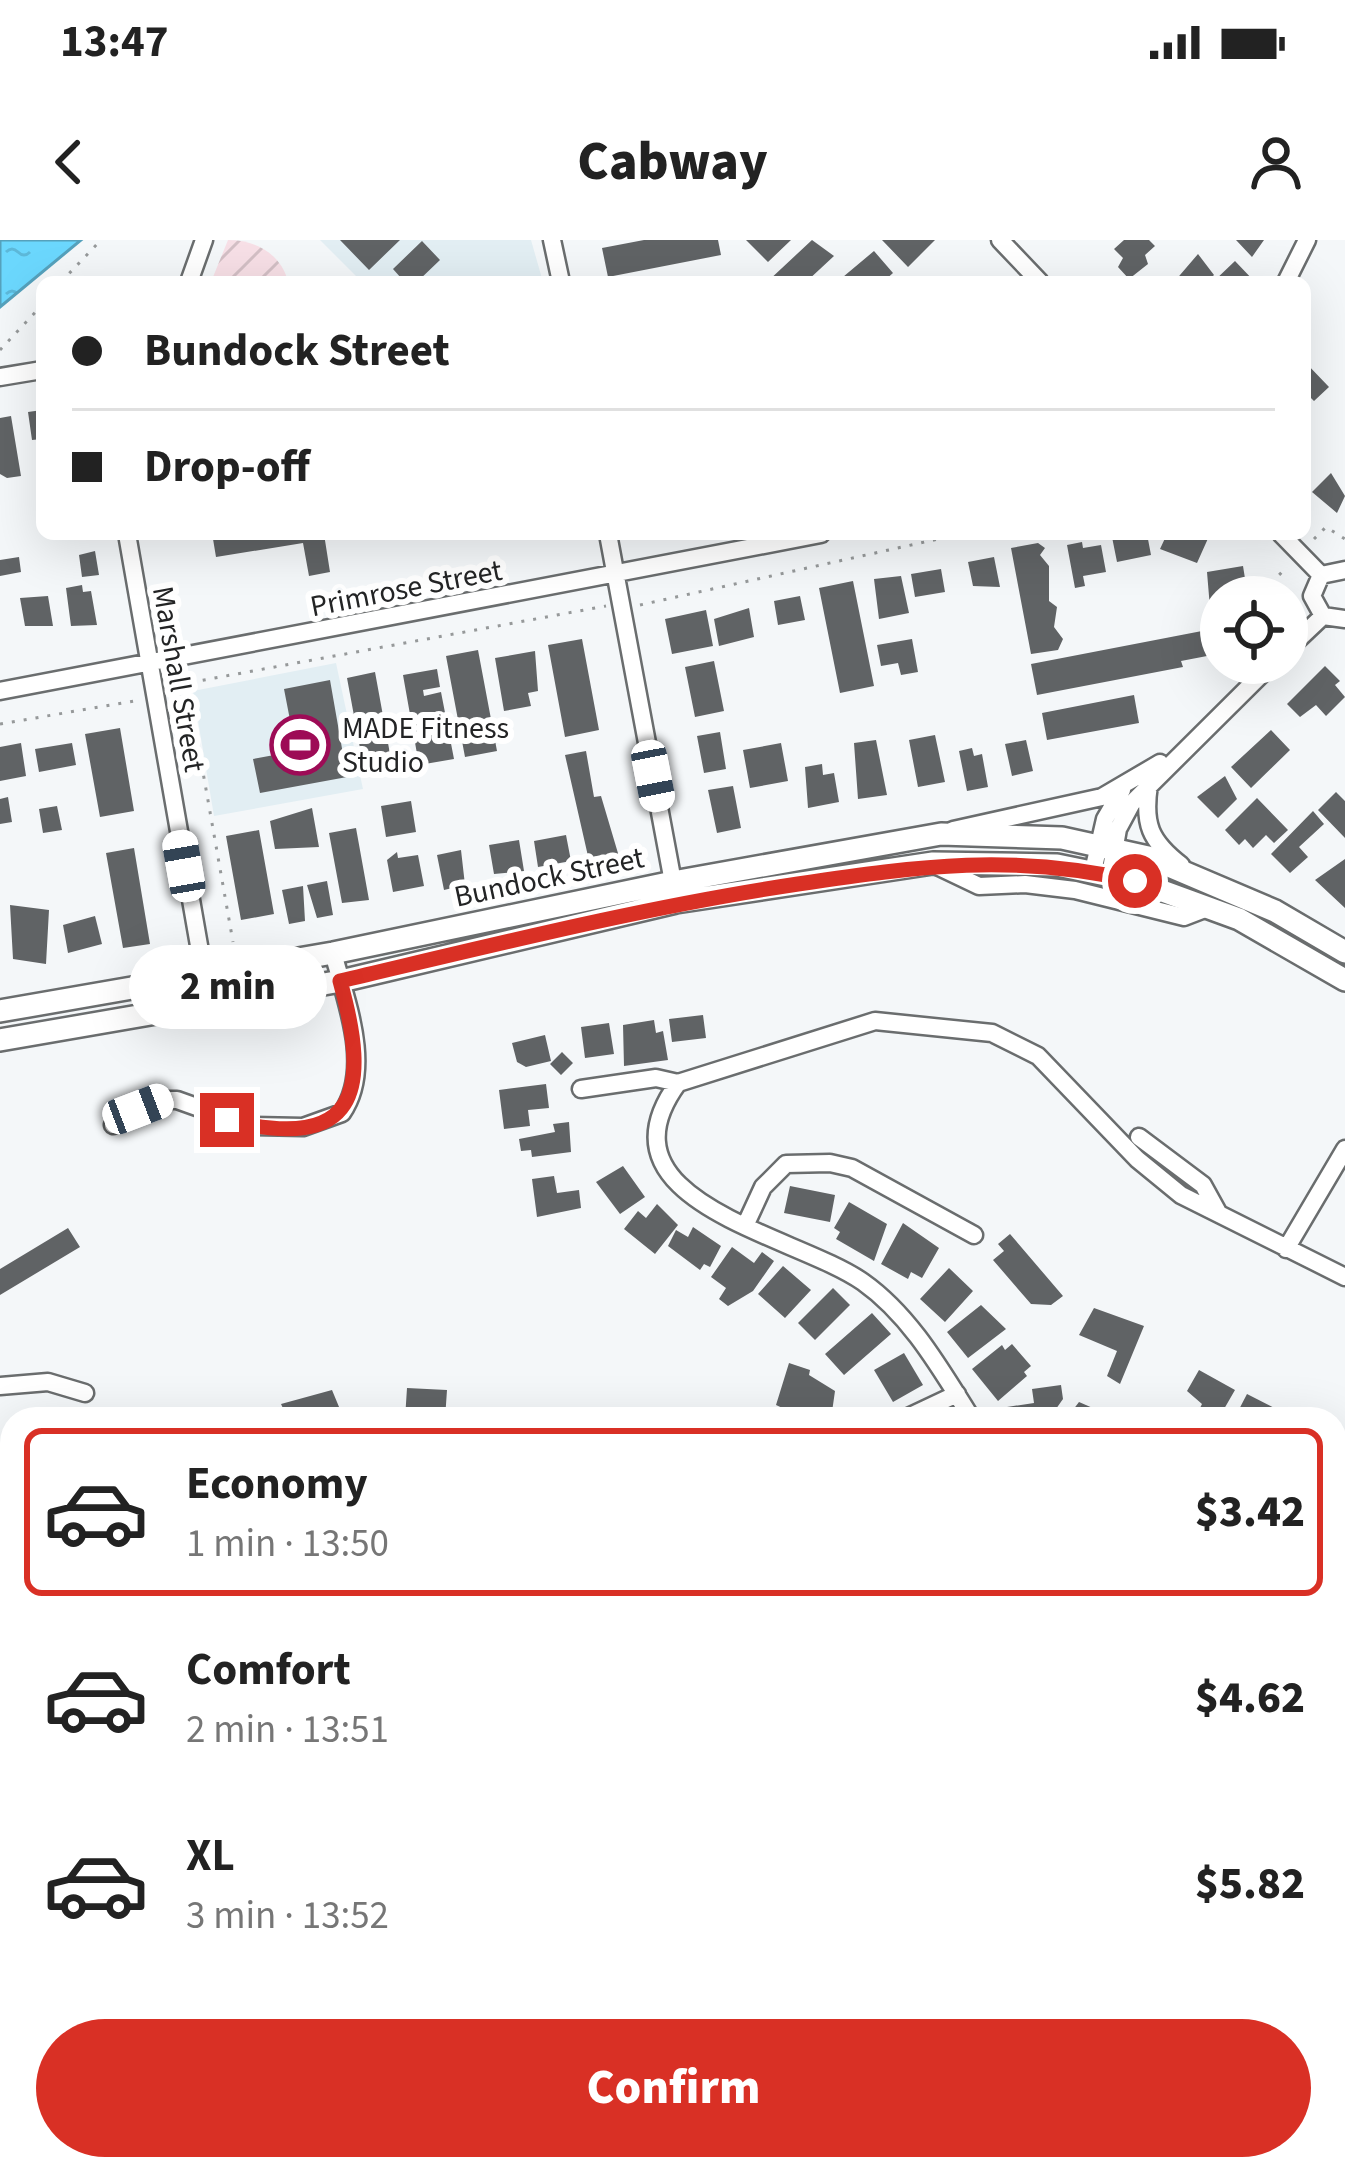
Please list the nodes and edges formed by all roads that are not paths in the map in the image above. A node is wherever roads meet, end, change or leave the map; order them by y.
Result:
1 (204, 240) edge
2 (552, 240) edge
3 (1000, 240) edge
4 (1307, 240) edge
5 (191, 276) edge
6 (560, 276) edge
7 (1034, 276) edge
8 (1289, 276) edge
9 (36, 371) edge
10 (0, 377) edge
11 (128, 540) edge
12 (609, 540) edge
13 (790, 540) edge
14 (1287, 540) edge
15 (1345, 570) edge
16 (615, 574) junction
17 (1322, 574) junction
18 (1323, 616) junction
19 (1345, 620) edge
20 (1308, 630) edge
21 (148, 666) junction
22 (1251, 684) edge
23 (0, 691) edge
24 (1183, 749) junction
25 (1150, 784) junction
26 (1122, 790) junction
27 (940, 834) junction
28 (1105, 846) junction
29 (933, 863) junction
30 (1189, 870) junction
31 (1101, 873) junction
32 (673, 882) junction
33 (1211, 907) junction
34 (1345, 952) edge
35 (333, 953) junction
36 (203, 974) junction
37 (1345, 980) edge
38 (340, 981) junction
39 (0, 1011) edge
40 (0, 1040) edge
41 (678, 1083) junction
42 (581, 1089) dead end
43 (113, 1125) dead end
44 (1138, 1137) dead end
45 (1345, 1149) edge
46 (1221, 1216) junction
47 (745, 1226) junction
48 (974, 1235) dead end
49 (1286, 1249) junction
50 (1345, 1277) edge
51 (0, 1387) edge
52 (85, 1393) dead end
53 (956, 1394) junction
54 (929, 1407) edge
55 (964, 1407) edge

1 - 5 street
2 - 6 street
3 - 7 street
4 - 8 street
9 - 10 street
11 - 21 street, Marshall Street
12 - 16 street
13 - 16 street, Primrose Street
14 - 17 street
15 - 17 street
16 - 21 street, Primrose Street
16 - 32 street
17 - 18 street
18 - 19 street
18 - 20 street
21 - 23 street, Primrose Street
21 - 36 street, Marshall Street
22 - 24 street
24 - 25 street
24 - 26 street
25 - 28 street
25 - 30 street
26 - 27 street
26 - 28 street
27 - 28 main road, Bundock Street
27 - 32 main road, Bundock Street
28 - 30 main road, Bundock Street
28 - 31 street
29 - 31 main road, Bundock Street
29 - 33 street
29 - 38 main road, Bundock Street
30 - 34 main road, Bundock Street
31 - 33 main road, Bundock Street
32 - 35 main road, Bundock Street
33 - 37 main road, Bundock Street
35 - 36 main road, Bundock Street
35 - 38 street
36 - 39 main road, Bundock Street
38 - 40 main road, Bundock Street
38 - 43 street
41 - 42 street
41 - 46 street
41 - 47 street
44 - 46 street
45 - 49 street
46 - 49 street
47 - 48 street
47 - 53 street
49 - 50 street
51 - 52 street
53 - 54 street
53 - 55 street

